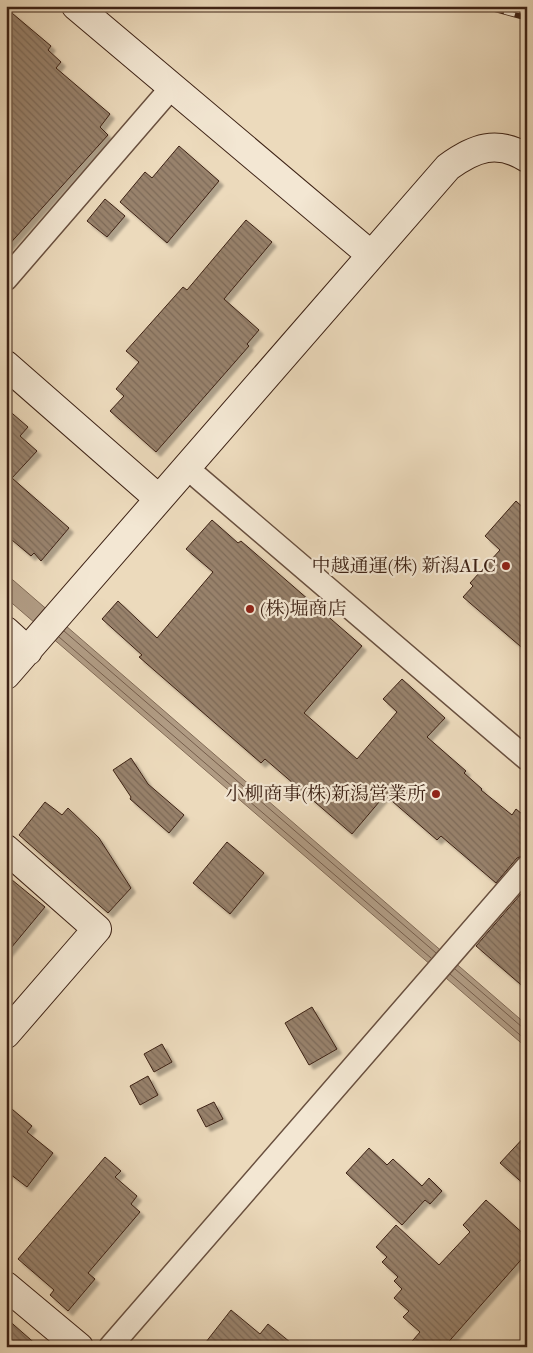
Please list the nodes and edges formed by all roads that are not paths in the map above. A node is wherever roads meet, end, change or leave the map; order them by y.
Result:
1 (76, 6) edge
2 (172, 87) junction
3 (527, 158) edge
4 (371, 255) junction
5 (6, 278) edge
6 (6, 365) edge
7 (186, 468) junction
8 (159, 499) junction
9 (6, 631) edge
10 (28, 650) junction
11 (6, 675) edge
12 (527, 759) edge
13 (6, 849) edge
14 (527, 867) edge
15 (6, 1034) edge
16 (6, 1286) edge
17 (79, 1347) edge
18 (110, 1347) edge

1 - 2 street
2 - 4 street
2 - 5 street
3 - 4 street
4 - 7 street
6 - 8 street
7 - 8 street
7 - 12 street
8 - 10 street
9 - 10 street
10 - 11 street
13 - 15 street
14 - 18 street
16 - 17 street

